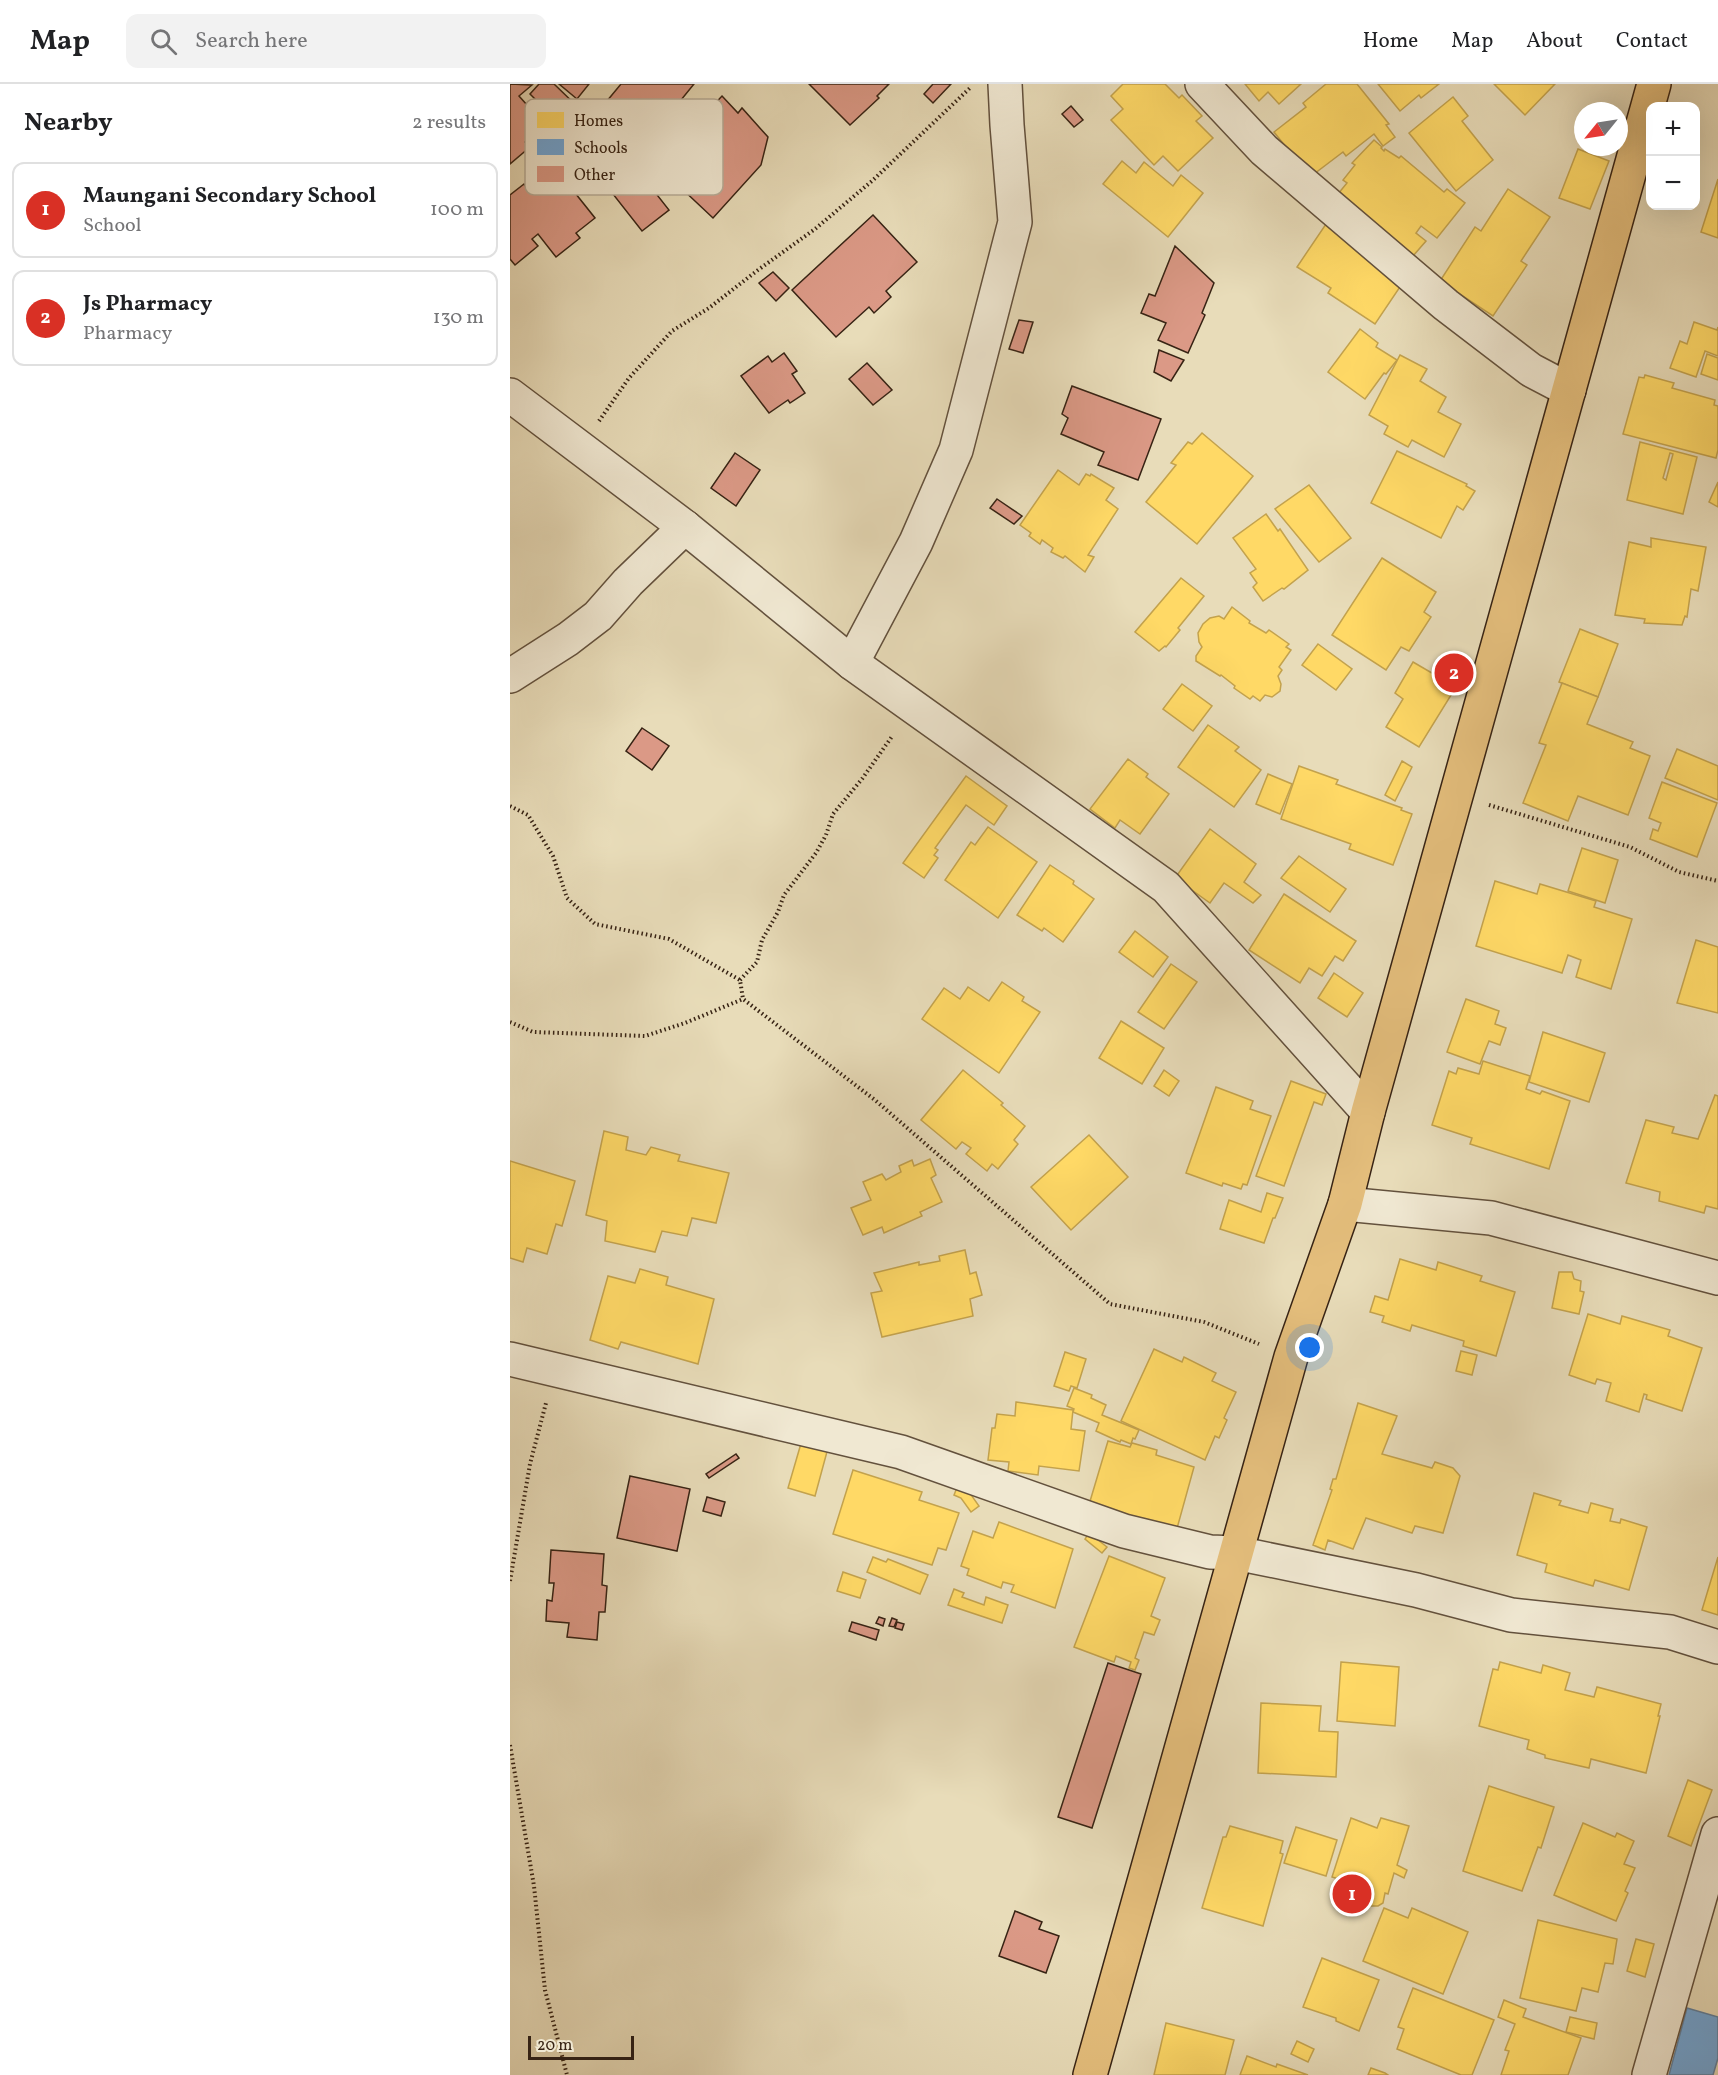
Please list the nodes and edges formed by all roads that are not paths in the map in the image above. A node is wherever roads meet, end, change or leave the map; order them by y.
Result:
1 (1005, 84) edge
2 (1202, 84) edge
3 (1654, 84) edge
4 (1569, 390) junction
5 (510, 396) edge
6 (685, 527) junction
7 (852, 663) junction
8 (510, 676) edge
9 (1368, 1112) junction
10 (1345, 1204) junction
11 (1718, 1278) edge
12 (510, 1359) edge
13 (1236, 1553) junction
14 (1718, 1647) edge
15 (1718, 1834) edge
16 (1090, 2075) edge
17 (1649, 2075) edge

1 - 7 street
2 - 4 street
3 - 4 main road
4 - 9 main road
5 - 6 street
6 - 7 street
6 - 8 street
7 - 9 street
9 - 10 main road
10 - 11 street
10 - 13 main road
12 - 13 street
13 - 14 street
13 - 16 main road
15 - 17 street

